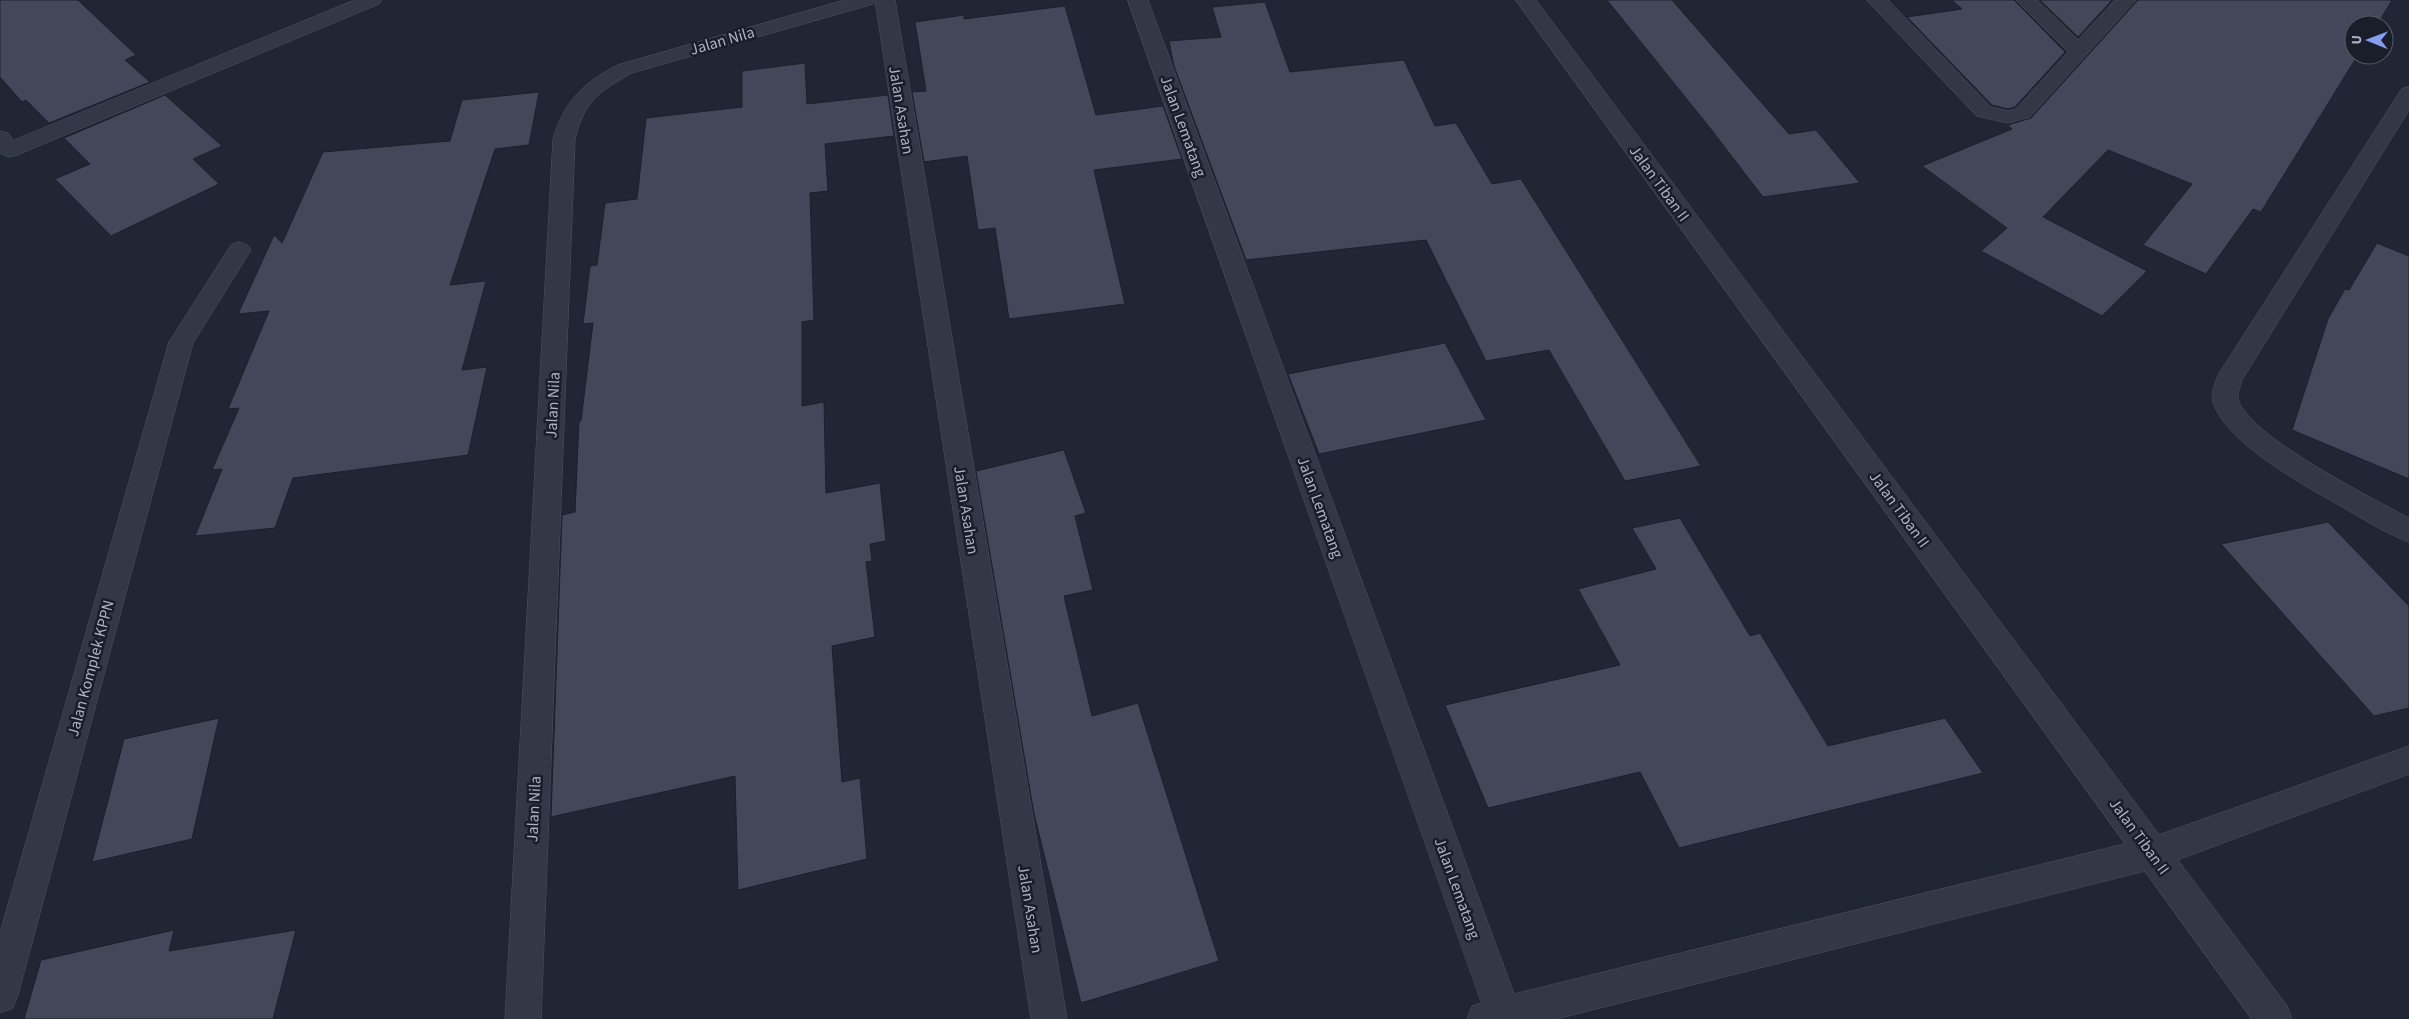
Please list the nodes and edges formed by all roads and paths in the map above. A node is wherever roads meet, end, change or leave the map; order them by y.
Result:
1 (372, 0) edge
2 (866, 0) edge
3 (884, 0) edge
4 (1138, 0) edge
5 (1526, 0) edge
6 (1877, 0) edge
7 (2026, 0) edge
8 (2126, 0) edge
9 (2078, 51) junction
10 (2409, 93) edge
11 (3, 147) edge
12 (239, 250) dead end
13 (2409, 531) edge
14 (2409, 760) edge
15 (2153, 853) junction
16 (0, 995) edge
17 (1494, 1017) edge
18 (524, 1019) edge
19 (1049, 1019) edge
20 (2274, 1019) edge

1 - 11 street
2 - 18 street, Jalan Nila
3 - 19 street, Jalan Asahan
4 - 17 street, Jalan Lematang
5 - 15 street, Jalan Tiban II
6 - 9 street
7 - 9 street
8 - 9 street
10 - 13 street
12 - 16 street, Jalan Komplek KPPN
14 - 15 street
15 - 17 street
15 - 20 street, Jalan Tiban II

